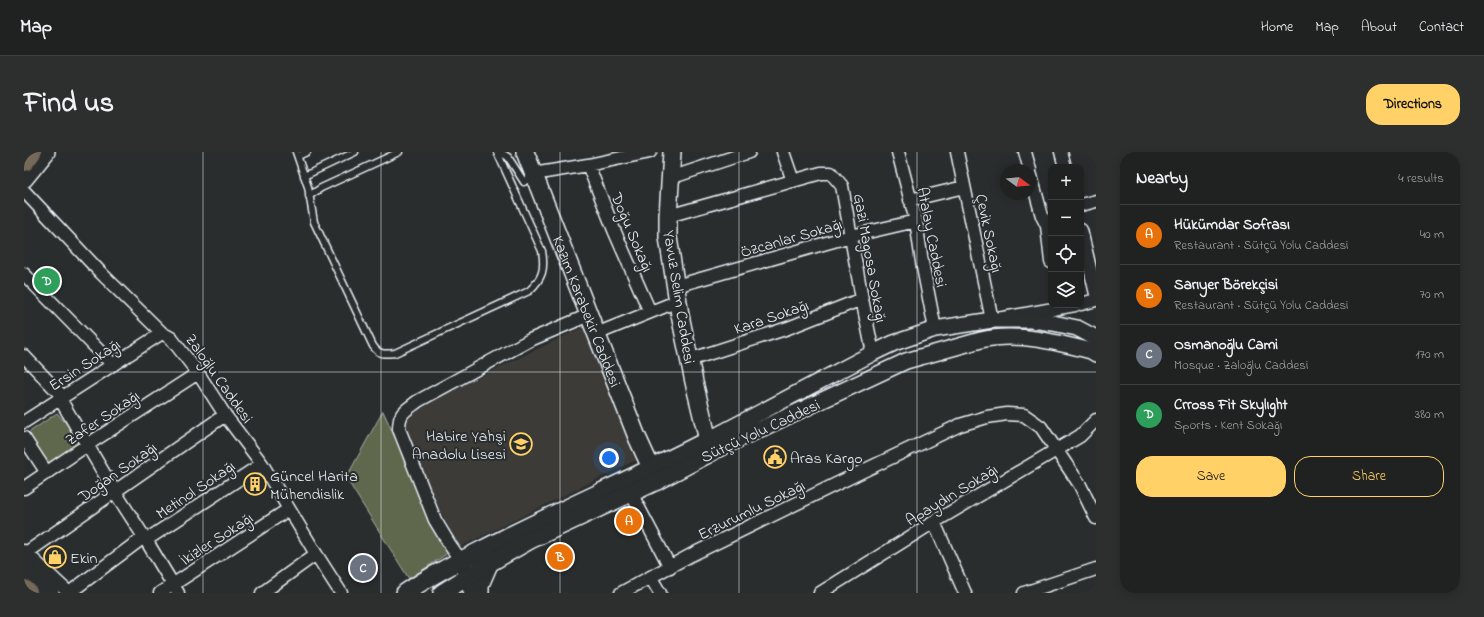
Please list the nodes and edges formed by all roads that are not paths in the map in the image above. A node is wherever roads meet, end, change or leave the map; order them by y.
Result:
1 (30, 152) edge
2 (46, 152) edge
3 (307, 152) edge
4 (355, 152) edge
5 (399, 152) edge
6 (498, 152) edge
7 (525, 152) edge
8 (650, 152) edge
9 (672, 152) edge
10 (749, 152) edge
11 (783, 152) edge
12 (898, 152) edge
13 (957, 152) edge
14 (1025, 152) edge
15 (1061, 152) edge
16 (297, 154) edge
17 (24, 160) edge
18 (1028, 164) edge
19 (1064, 164) edge
20 (588, 165) junction
21 (534, 174) junction
22 (304, 176) junction
23 (670, 178) junction
24 (24, 179) edge
25 (793, 181) junction
26 (964, 187) junction
27 (1036, 188) edge
28 (24, 191) edge
29 (309, 196) junction
30 (910, 200) junction
31 (1096, 201) edge
32 (1084, 204) edge
33 (668, 216) junction
34 (1046, 216) edge
35 (916, 221) junction
36 (851, 236) junction
37 (1048, 236) edge
38 (1082, 236) edge
39 (24, 274) edge
40 (677, 294) junction
41 (1096, 294) edge
42 (862, 299) junction
43 (1096, 300) edge
44 (1084, 303) edge
45 (1054, 308) edge
46 (650, 312) junction
47 (589, 315) junction
48 (992, 320) junction
49 (935, 330) junction
50 (162, 333) junction
51 (596, 334) junction
52 (990, 338) junction
53 (1096, 338) edge
54 (873, 353) junction
55 (1096, 354) edge
56 (24, 356) edge
57 (689, 360) junction
58 (113, 365) junction
59 (198, 373) junction
60 (61, 398) junction
61 (225, 415) junction
62 (1096, 420) edge
63 (24, 422) edge
64 (24, 438) edge
65 (87, 445) junction
66 (710, 446) junction
67 (1058, 450) junction
68 (262, 464) junction
69 (48, 474) junction
70 (654, 475) junction
71 (24, 488) edge
72 (114, 492) junction
73 (631, 493) junction
74 (289, 510) junction
75 (1096, 518) edge
76 (934, 522) junction
77 (145, 538) junction
78 (316, 554) junction
79 (25, 557) edge
80 (491, 562) junction
81 (455, 564) junction
82 (670, 567) junction
83 (1096, 570) edge
84 (651, 578) junction
85 (459, 588) edge
86 (176, 589) edge
87 (1046, 589) edge
88 (50, 593) edge
89 (69, 593) edge
90 (160, 593) edge
91 (262, 593) edge
92 (340, 593) edge
93 (405, 593) edge
94 (481, 593) edge
95 (621, 593) edge
96 (660, 593) edge
97 (820, 593) edge
98 (965, 593) edge
99 (1024, 593) edge

1 - 17 highway
2 - 24 main road
3 - 16 lane
4 - 22 lane
5 - 29 lane
6 - 21 lane
6 - 29 lane
7 - 21 main road, Kazım Karabekir Caddesi
8 - 20 street
9 - 23 main road, Yavuz Selim Caddesi
10 - 23 street
11 - 25 street
12 - 30 street, Atalay Caddesi
13 - 26 street, Çevik Sokağı
14 - 18 street
15 - 19 street
16 - 22 lane
20 - 21 street
20 - 46 street, Doğu Sokağı
21 - 47 main road, Kazım Karabekir Caddesi
22 - 29 lane
23 - 33 main road, Yavuz Selim Caddesi
25 - 33 street, Gazi Magosa Sokağı
25 - 36 street, Gazi Magosa Sokağı
26 - 30 street
26 - 48 street, Çevik Sokağı
27 - 34 street
28 - 50 street, Zaloğlu Caddesi
30 - 35 street, Atalay Caddesi
31 - 32 street
33 - 40 main road, Yavuz Selim Caddesi
34 - 37 street
35 - 36 street, Özcanlar Sokağı
35 - 49 street, Atalay Caddesi
36 - 40 street, Özcanlar Sokağı
36 - 42 street, Gazi Magosa Sokağı
38 - 41 street
39 - 58 street
40 - 46 street, Özcanlar Sokağı
40 - 57 main road, Yavuz Selim Caddesi
42 - 54 street, Gazi Magosa Sokağı
42 - 57 street, Kara Sokağı
43 - 44 street
45 - 48 street, Sütçü Yolu Caddesi
46 - 51 street, Özcanlar Sokağı
47 - 51 main road, Kazım Karabekir Caddesi
47 - 81 street
48 - 49 street, Sütçü Yolu Caddesi
48 - 52 street
48 - 53 street, Sütçü Yolu Caddesi
49 - 54 street, Sütçü Yolu Caddesi
50 - 58 street, Ersin Sokağı
50 - 59 street, Zaloğlu Caddesi
51 - 70 main road, Kazım Karabekir Caddesi
52 - 55 street, Sütçü Yolu Caddesi
52 - 66 street, Sütçü Yolu Caddesi
54 - 66 street, Sütçü Yolu Caddesi
56 - 60 street
57 - 66 main road, Yavuz Selim Caddesi
58 - 60 street, Ersin Sokağı
59 - 61 street, Zaloğlu Caddesi
59 - 65 street, Zafer Sokağı
60 - 63 street, Ersin Sokağı
60 - 65 street
61 - 68 street, Zaloğlu Caddesi
61 - 72 street, Doğan Sokağı
62 - 67 street, Apaydın Sokağı
64 - 69 street
65 - 69 street, Zafer Sokağı
65 - 72 street
66 - 70 main road, Sütçü Yolu Caddesi
67 - 75 street, Erzurumlu Sokağı
67 - 76 street, Apaydın Sokağı
67 - 82 street, Erzurumlu Sokağı
68 - 74 street, Zaloğlu Caddesi
68 - 77 street, Metinol Sokağı
69 - 71 street, Zafer Sokağı
70 - 73 main road, Sütçü Yolu Caddesi
70 - 81 main road, Sütçü Yolu Caddesi
72 - 77 street
72 - 79 street, Doğan Sokağı
73 - 80 main road, Sütçü Yolu Caddesi
73 - 82 street
74 - 78 street, Zaloğlu Caddesi
74 - 86 street, İkizler Sokağı
76 - 97 street, Apaydın Sokağı
76 - 98 street
77 - 86 street
77 - 89 street, Metinol Sokağı
78 - 91 street
78 - 92 street, Zaloğlu Caddesi
79 - 88 main road
79 - 89 street
80 - 85 main road, Sütçü Yolu Caddesi
80 - 94 street
81 - 85 street
81 - 93 main road, Sütçü Yolu Caddesi
82 - 84 street, Erzurumlu Sokağı
83 - 87 street
84 - 95 street, Erzurumlu Sokağı
84 - 96 street
86 - 90 street, İkizler Sokağı
87 - 99 street

